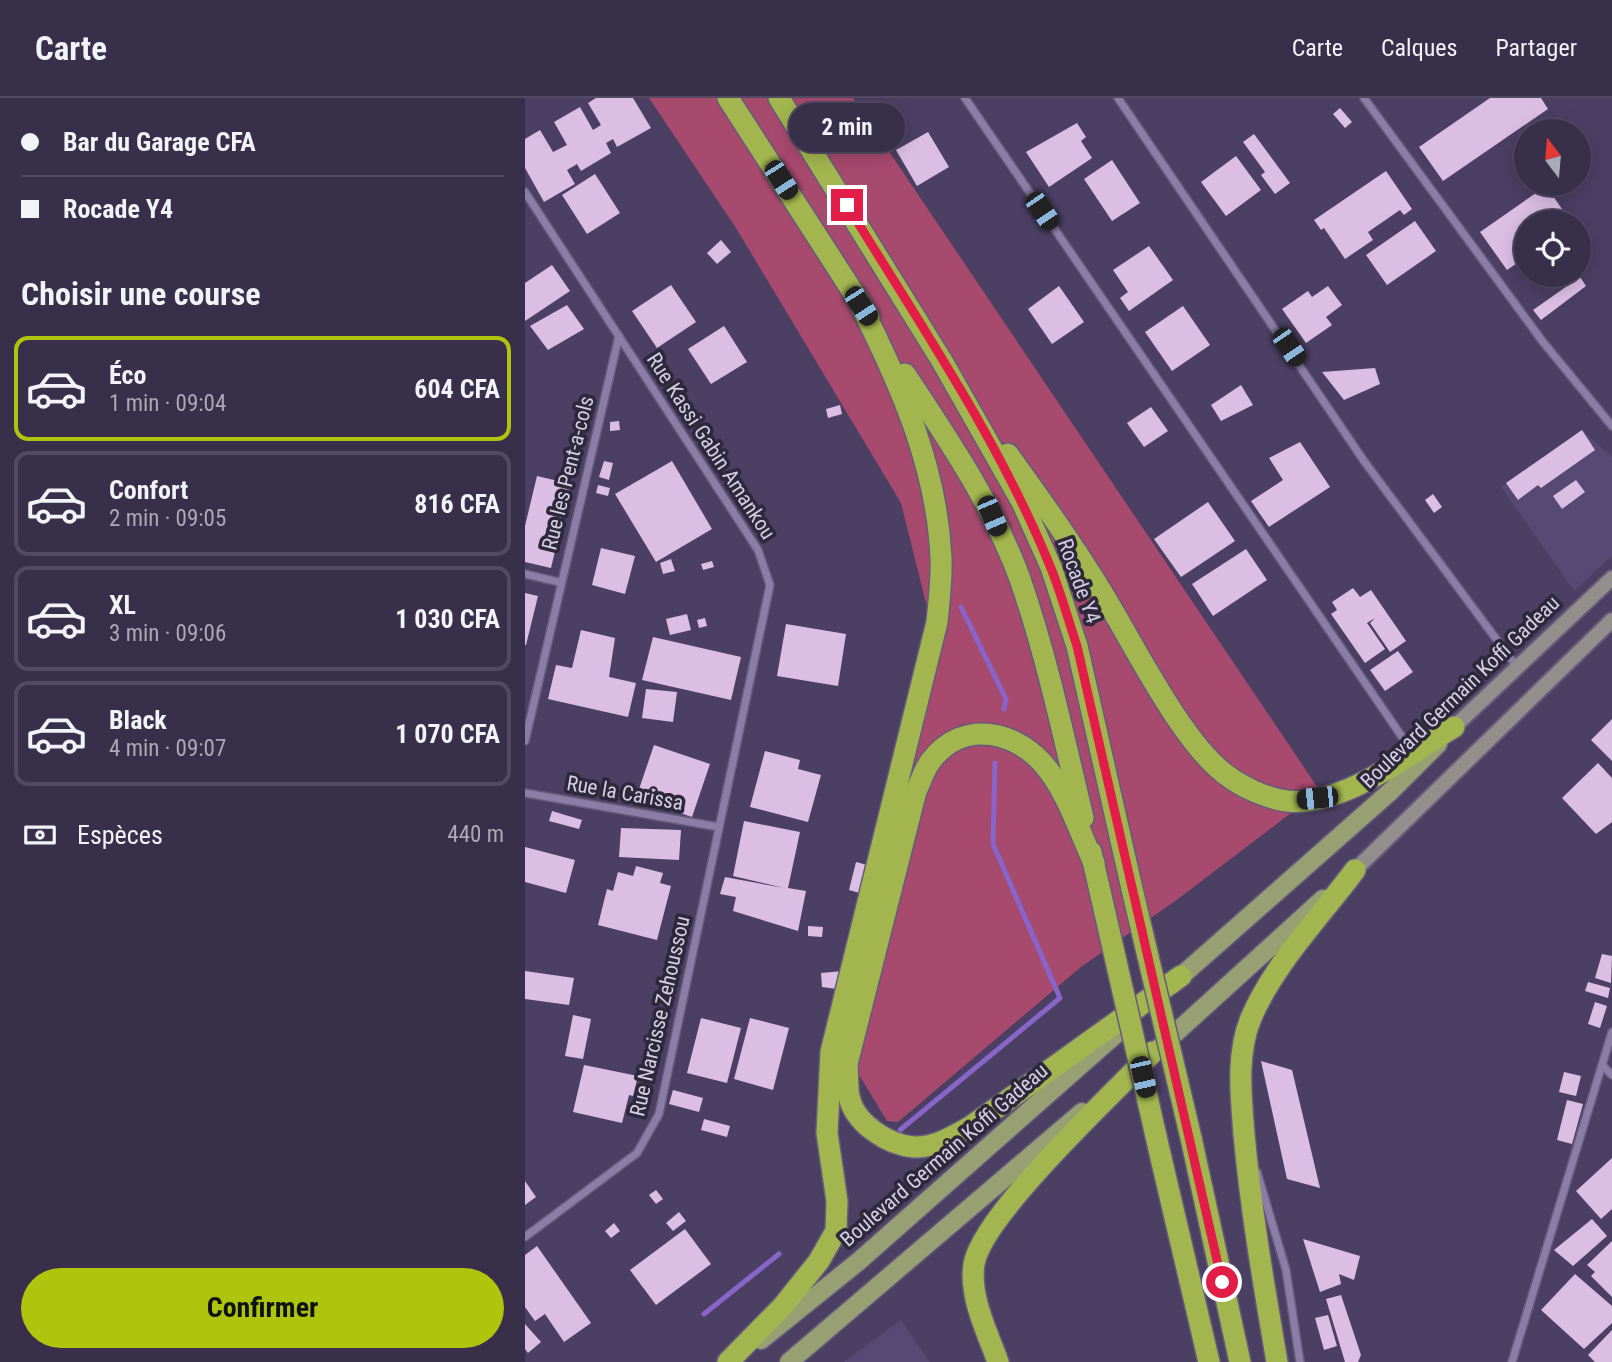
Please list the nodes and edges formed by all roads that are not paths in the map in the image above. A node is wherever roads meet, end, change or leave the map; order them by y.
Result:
1 (729, 98) edge
2 (779, 98) edge
3 (965, 98) edge
4 (1118, 98) edge
5 (1364, 98) edge
6 (525, 192) edge
7 (861, 306) junction
8 (619, 336) junction
9 (942, 360) junction
10 (1612, 426) edge
11 (525, 574) edge
12 (1612, 578) edge
13 (559, 582) junction
14 (1612, 621) edge
15 (1517, 667) junction
16 (1454, 727) joint
17 (525, 741) edge
18 (1416, 757) junction
19 (525, 793) edge
20 (719, 827) junction
21 (1094, 863) junction
22 (1355, 870) junction
23 (1181, 976) junction
24 (1612, 1032) edge
25 (1153, 1052) junction
26 (1602, 1065) junction
27 (1612, 1075) edge
28 (1244, 1128) junction
29 (525, 1237) edge
30 (731, 1362) edge
31 (789, 1362) edge
32 (998, 1362) edge
33 (1209, 1362) edge
34 (1240, 1362) edge
35 (1277, 1362) edge
36 (1300, 1362) edge
37 (1512, 1362) edge

1 - 7 highway
2 - 9 highway, Rocade Y4
3 - 18 street
4 - 15 street
5 - 10 street
6 - 8 street, Rue Kassi Gabin Amankou
7 - 21 highway
7 - 30 highway
8 - 13 street, Rue les Pent-a-cols
8 - 20 street, Rue Kassi Gabin Amankou
9 - 18 highway
9 - 34 highway, Rocade Y4, bridge
11 - 13 street
12 - 15 main road, Boulevard Germain Koffi Gadeau
13 - 17 street, Rue les Pent-a-cols
14 - 22 main road
15 - 16 main road, Boulevard Germain Koffi Gadeau
16 - 18 highway
18 - 23 main road, Boulevard Germain Koffi Gadeau
19 - 20 street, Rue la Carissa
20 - 29 street, Rue Narcisse Zehoussou
21 - 23 highway
21 - 33 highway, bridge
22 - 25 main road
22 - 28 highway
23 - 30 main road, Boulevard Germain Koffi Gadeau
24 - 26 street
25 - 31 main road
25 - 32 highway
26 - 27 street
26 - 37 street
28 - 35 highway
28 - 36 street

